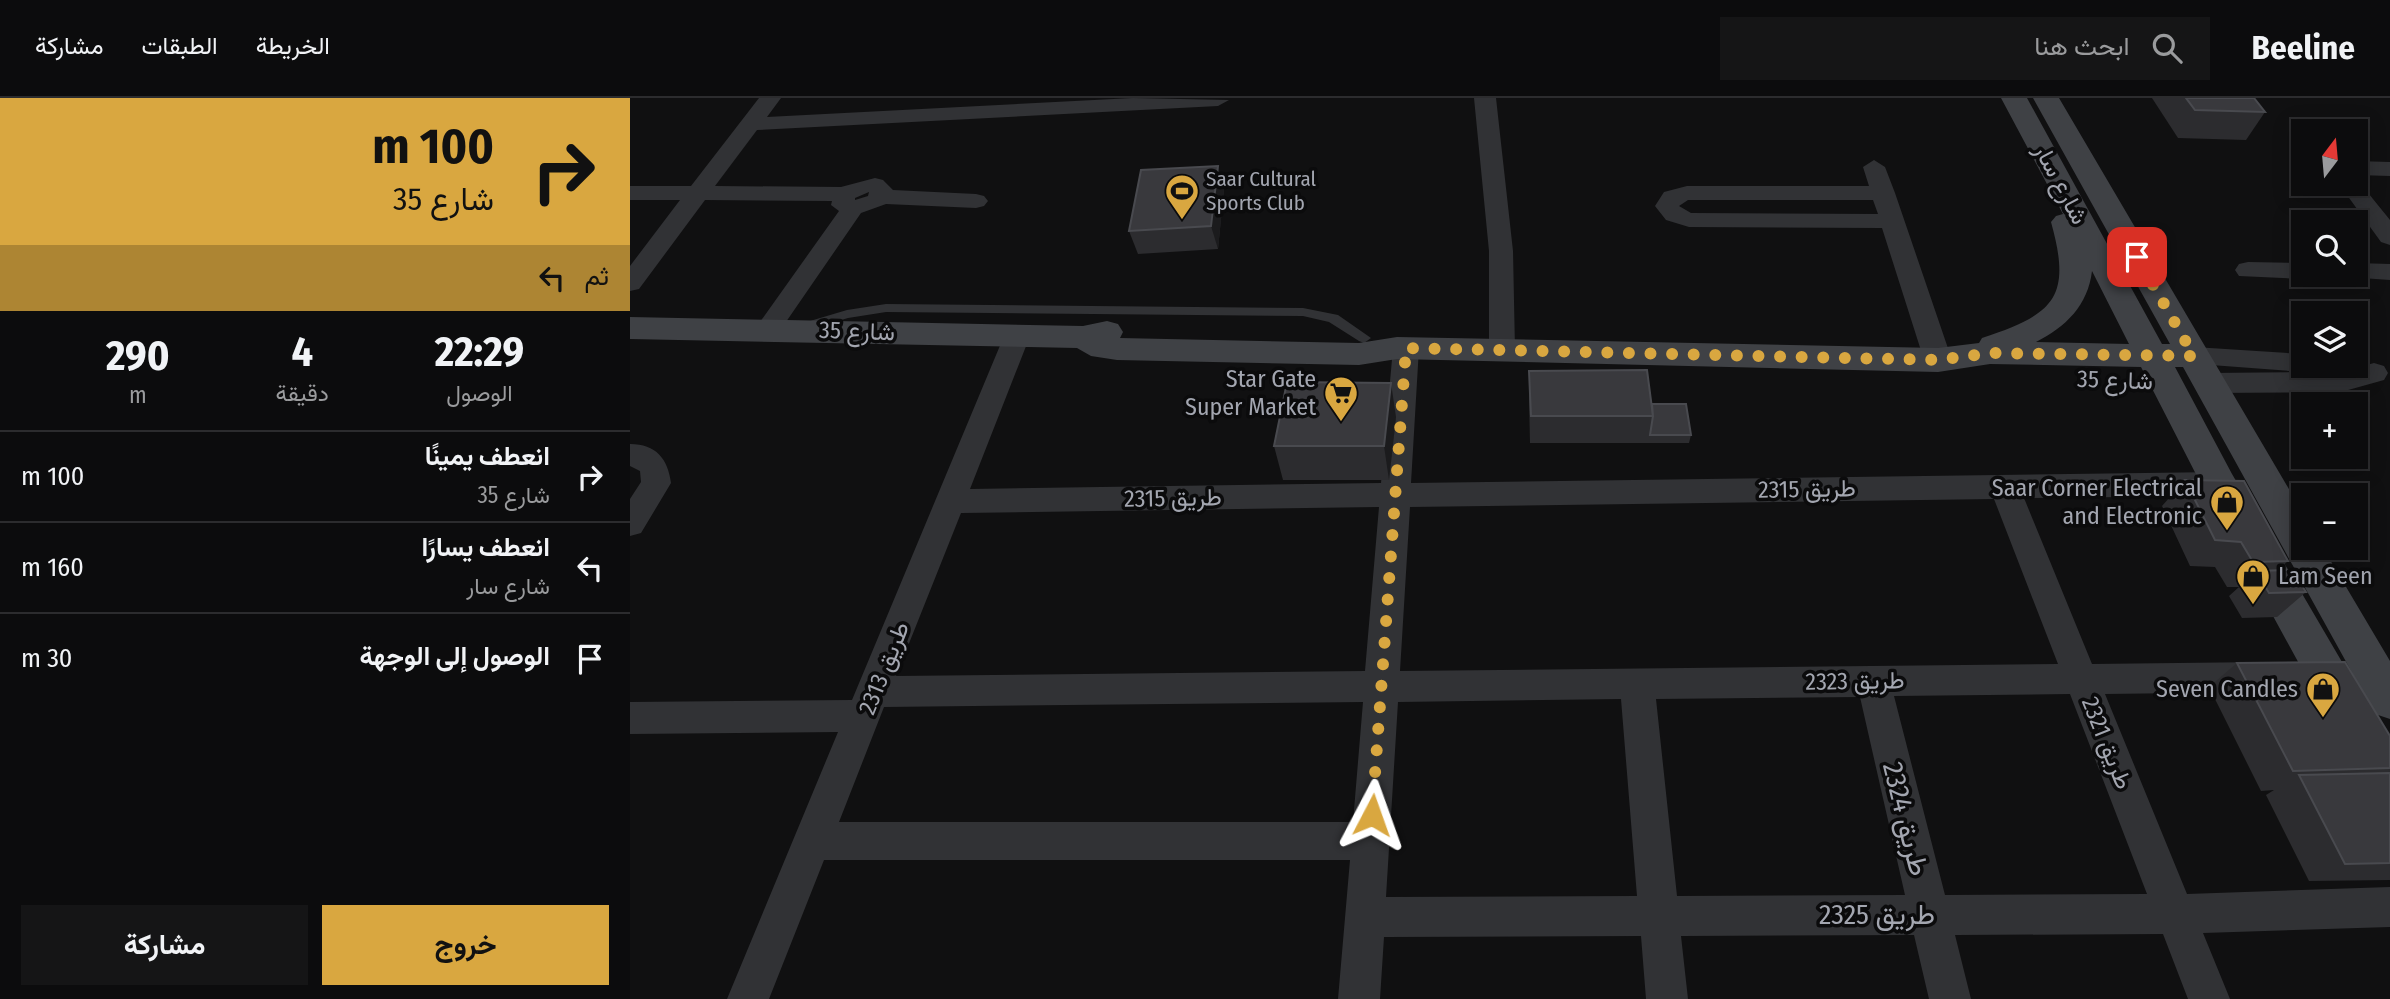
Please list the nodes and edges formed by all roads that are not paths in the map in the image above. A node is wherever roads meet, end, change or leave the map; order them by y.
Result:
1 (769, 98) edge
2 (1485, 98) edge
3 (2014, 98) edge
4 (2046, 98) edge
5 (1218, 100) dead end
6 (750, 124) junction
7 (1874, 167) dead end
8 (2368, 168) edge
9 (2390, 169) edge
10 (2056, 172) junction
11 (698, 192) junction
12 (630, 193) edge
13 (1883, 193) junction
14 (2360, 196) edge
15 (849, 201) junction
16 (976, 201) dead end
17 (1892, 221) junction
18 (2390, 237) edge
19 (2248, 270) dead end
20 (2291, 271) edge
21 (2368, 271) edge
22 (2390, 272) edge
23 (630, 283) edge
24 (630, 328) edge
25 (782, 329) junction
26 (1017, 336) junction
27 (1083, 337) junction
28 (1364, 338) junction
29 (1402, 348) junction
30 (1502, 349) junction
31 (1952, 358) junction
32 (2291, 364) edge
33 (2158, 368) junction
34 (2202, 370) junction
35 (2382, 373) edge
36 (630, 455) edge
37 (2219, 484) junction
38 (2004, 486) junction
39 (1396, 495) junction
40 (951, 501) junction
41 (630, 524) edge
42 (2291, 526) edge
43 (2310, 560) edge
44 (2327, 676) junction
45 (2081, 678) junction
46 (1873, 680) junction
47 (1637, 683) junction
48 (1382, 686) junction
49 (2390, 699) edge
50 (869, 704) junction
51 (630, 718) edge
52 (2390, 786) edge
53 (813, 841) junction
54 (1371, 841) junction
55 (2390, 907) edge
56 (1929, 914) junction
57 (2175, 914) junction
58 (1659, 915) junction
59 (1365, 917) junction
60 (748, 999) edge
61 (1359, 999) edge
62 (1667, 999) edge
63 (1950, 999) edge
64 (2209, 999) edge

1 - 6 street
2 - 30 street
3 - 10 street, شارع سار
4 - 34 street, شارع سار
5 - 6 street
6 - 11 street
7 - 13 street
8 - 9 street
10 - 31 street
10 - 33 street, شارع سار
11 - 12 street
11 - 15 street
11 - 23 street
13 - 17 street
13 - 17 street
14 - 18 street
15 - 16 street
15 - 25 street
17 - 31 street
19 - 20 street
21 - 22 street
24 - 25 street, شارع 35
25 - 26 street, شارع 35
25 - 28 lane
26 - 27 street, شارع 35
26 - 40 street, طريق 2313
27 - 28 street, شارع 35
27 - 29 street, شارع 35
28 - 29 street, شارع 35
29 - 30 street, شارع 35
29 - 39 street
30 - 31 street, شارع 35
31 - 33 street, شارع 35
32 - 34 street
33 - 34 street, شارع 35
33 - 37 street, شارع سار
34 - 35 street
34 - 42 street, شارع سار
36 - 41 street
37 - 38 street, طريق 2315
37 - 44 street, شارع سار
38 - 39 street, طريق 2315
38 - 45 street, طريق 2321
39 - 40 street, طريق 2315
39 - 48 street
40 - 50 street, طريق 2313
43 - 49 street, شارع سار
44 - 45 street, طريق 2323
44 - 52 street, شارع سار
45 - 46 street, طريق 2323
45 - 57 street, طريق 2321
46 - 47 street, طريق 2323
46 - 56 street, طريق 2324
47 - 48 street, طريق 2323
47 - 58 street
48 - 50 street, طريق 2323
48 - 54 street
50 - 51 street, طريق 2323
50 - 53 street, طريق 2313
53 - 54 street
53 - 60 street, طريق 2313
54 - 59 street
55 - 57 street, طريق 2325
56 - 57 street, طريق 2325
56 - 58 street, طريق 2325
56 - 63 street, طريق 2324
57 - 64 street, طريق 2321
58 - 59 street, طريق 2325
58 - 62 street
59 - 61 street

